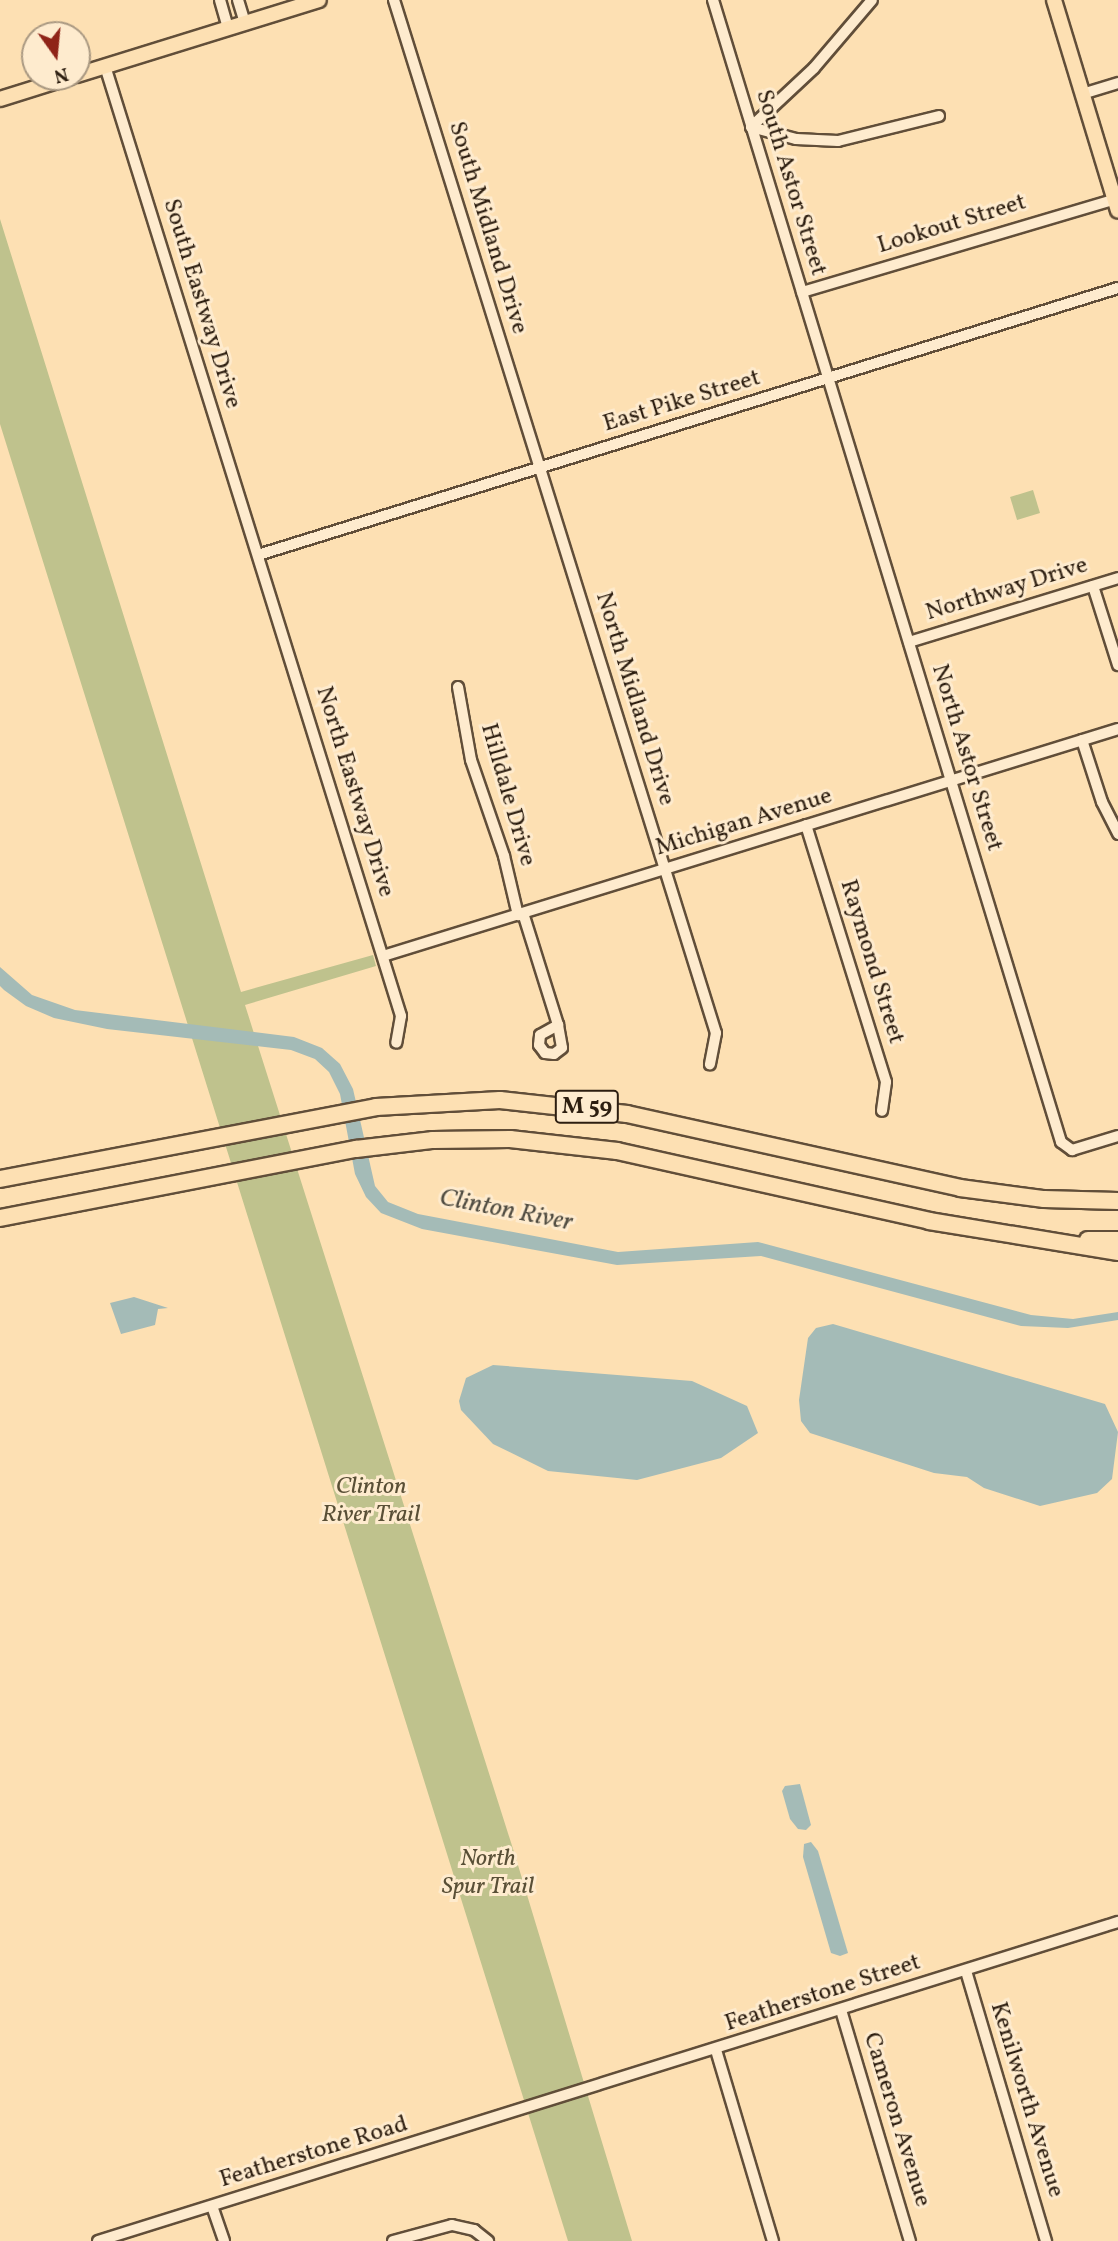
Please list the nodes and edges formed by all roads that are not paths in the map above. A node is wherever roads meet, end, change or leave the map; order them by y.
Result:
1 (220, 0) edge
2 (238, 0) edge
3 (318, 0) edge
4 (394, 0) edge
5 (713, 0) edge
6 (872, 0) edge
7 (1054, 0) edge
8 (245, 23) junction
9 (228, 28) junction
10 (105, 66) junction
11 (91, 70) edge
12 (1118, 83) edge
13 (25, 91) edge
14 (1082, 94) junction
15 (0, 99) edge
16 (939, 116) dead end
17 (751, 127) junction
18 (1116, 204) edge
19 (1118, 288) edge
20 (802, 292) junction
21 (828, 379) junction
22 (540, 468) junction
23 (257, 555) junction
24 (1118, 578) edge
25 (1093, 586) junction
26 (909, 642) junction
27 (1118, 665) edge
28 (457, 687) dead end
29 (1118, 729) edge
30 (1082, 740) junction
31 (951, 781) junction
32 (806, 825) junction
33 (1118, 834) edge
34 (665, 869) junction
35 (521, 914) junction
36 (383, 956) junction
37 (558, 1025) dead end
38 (396, 1043) dead end
39 (710, 1064) dead end
40 (882, 1111) dead end
41 (1118, 1136) edge
42 (0, 1179) edge
43 (1118, 1201) edge
44 (0, 1218) edge
45 (1027, 1236) junction
46 (1118, 1240) edge
47 (1118, 1252) edge
48 (1118, 1922) edge
49 (966, 1971) junction
50 (841, 2010) junction
51 (716, 2050) junction
52 (541, 2106) joint
53 (212, 2206) junction
54 (98, 2241) edge
55 (224, 2241) edge
56 (393, 2241) edge
57 (488, 2241) edge
58 (773, 2241) edge
59 (910, 2241) edge
60 (1046, 2241) edge

1 - 9 street
2 - 8 street
3 - 8 main road
4 - 22 street, South Midland Drive
5 - 17 street, South Astor Street
6 - 17 street
7 - 14 main road
8 - 9 main road
9 - 10 main road
10 - 11 main road
10 - 23 street, South Eastway Drive
12 - 14 street
13 - 15 main road
14 - 18 main road
16 - 17 street
17 - 20 street, South Astor Street
18 - 20 street, Lookout Street
19 - 21 street, East Pike Street
20 - 21 street, South Astor Street
21 - 22 street, East Pike Street
21 - 26 street, North Astor Street
22 - 23 street, East Pike Street
22 - 34 street, North Midland Drive
23 - 36 street, North Eastway Drive
24 - 25 street, Northway Drive
25 - 26 street, Northway Drive
25 - 27 street
26 - 31 street, North Astor Street
28 - 35 street, Hilldale Drive
29 - 30 street, Michigan Avenue
30 - 31 street, Michigan Avenue
30 - 33 street
31 - 32 street, Michigan Avenue
31 - 41 street, North Astor Street
32 - 34 street, Michigan Avenue
32 - 40 street, Raymond Street
34 - 35 street, Michigan Avenue
34 - 39 street, North Midland Drive
35 - 36 street, Michigan Avenue
35 - 37 street, Hilldale Drive
36 - 38 street, North Eastway Drive
42 - 43 highway, M 59
44 - 45 highway, M 59
45 - 46 highway, M 59
45 - 47 highway
48 - 49 street, Featherstone Street
49 - 50 street, Featherstone Street
49 - 60 street, Kenilworth Avenue
50 - 51 street, Featherstone Street
50 - 59 street, Cameron Avenue
51 - 52 street, Featherstone Street
51 - 58 street
52 - 53 street, Featherstone Road
53 - 54 street, Featherstone Road
53 - 55 street
56 - 57 street

